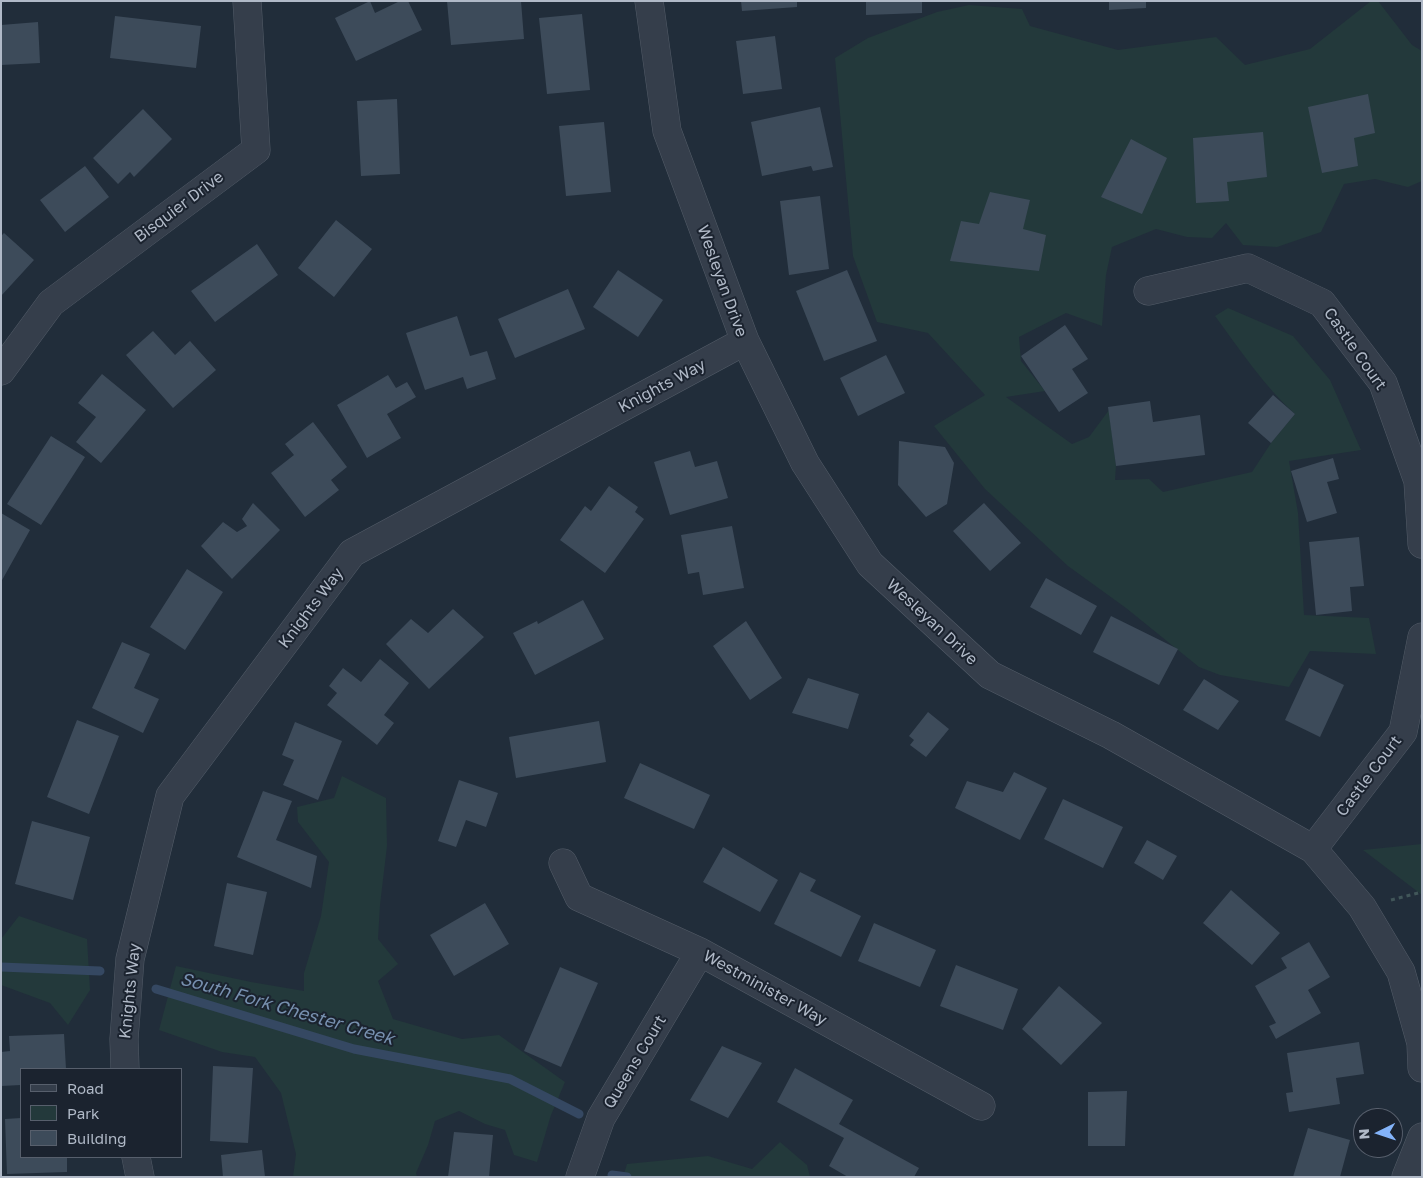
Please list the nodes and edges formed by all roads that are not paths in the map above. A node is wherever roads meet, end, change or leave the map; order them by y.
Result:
1 (247, 1) edge
2 (649, 1) edge
3 (1148, 291) dead end
4 (744, 341) junction
5 (1, 371) edge
6 (1422, 544) edge
7 (1422, 637) edge
8 (1313, 849) junction
9 (563, 862) dead end
10 (700, 952) junction
11 (125, 1068) edge
12 (1422, 1068) edge
13 (981, 1106) dead end
14 (1422, 1137) edge
15 (136, 1158) edge
16 (140, 1177) edge
17 (580, 1177) edge
18 (1406, 1177) edge

1 - 5 street, Bisquier Drive
2 - 4 street, Wesleyan Drive
3 - 6 street, Castle Court
4 - 8 street, Wesleyan Drive
4 - 11 street, Knights Way
7 - 8 street, Castle Court
8 - 12 street, Wesleyan Drive
9 - 10 street, Westminister Way
10 - 13 street, Westminister Way
10 - 17 street, Queens Court
14 - 18 street
15 - 16 street

